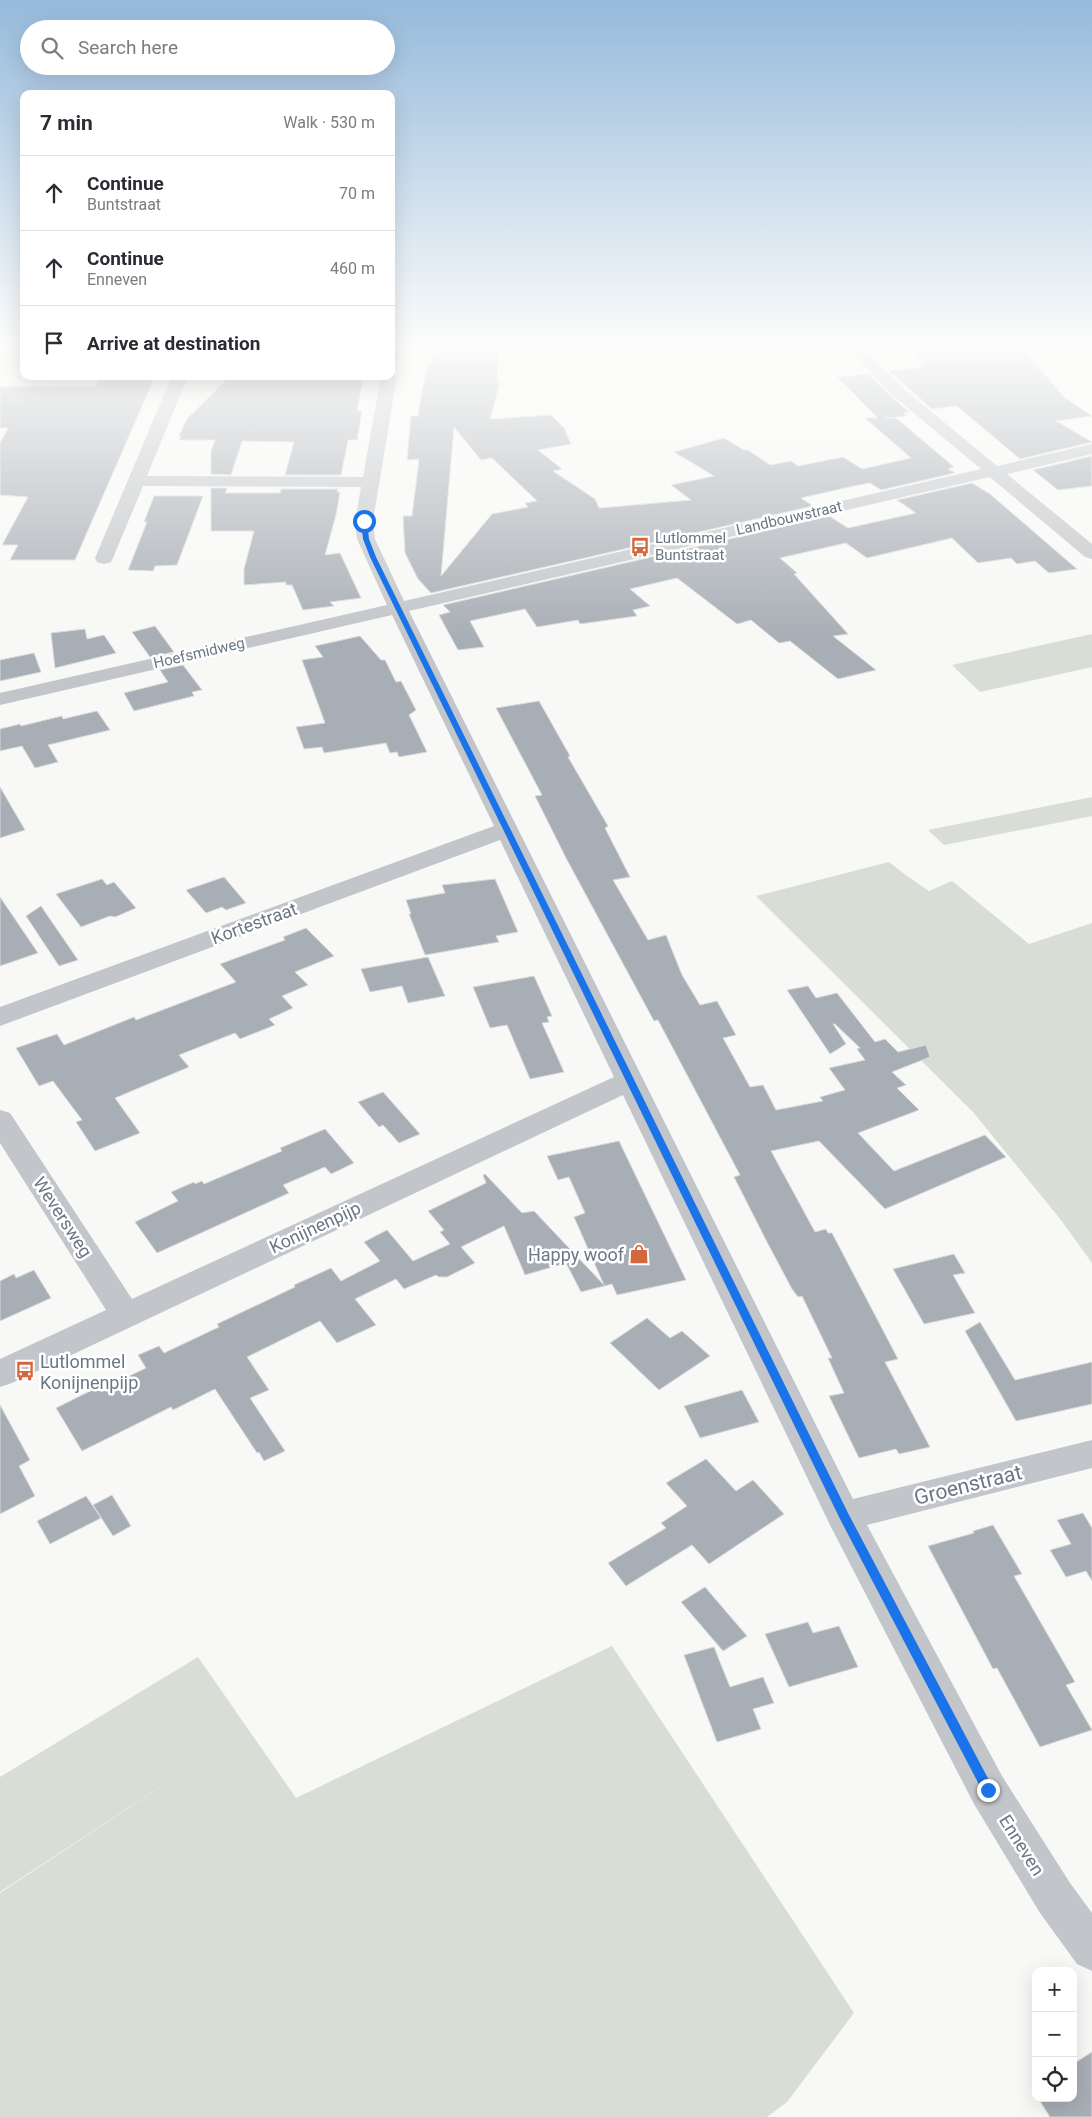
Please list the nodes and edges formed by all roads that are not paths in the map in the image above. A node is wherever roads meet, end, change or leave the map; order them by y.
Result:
1 (152, 442) edge
2 (377, 442) edge
3 (957, 442) edge
4 (1092, 449) edge
5 (993, 472) junction
6 (136, 481) junction
7 (370, 482) junction
8 (1092, 553) edge
9 (104, 558) dead end
10 (399, 607) junction
11 (0, 699) edge
12 (508, 829) junction
13 (0, 1017) edge
14 (631, 1080) junction
15 (0, 1120) edge
16 (126, 1315) junction
17 (0, 1374) edge
18 (1092, 1454) edge
19 (844, 1516) junction
20 (1092, 1949) edge

1 - 6 street
2 - 7 street, Enneven
3 - 5 street
4 - 5 street, Landbouwstraat
5 - 8 street
5 - 10 street, Landbouwstraat
6 - 7 street
6 - 9 street
7 - 10 street, Enneven
10 - 11 street, Hoefsmidweg
10 - 12 street, Enneven
12 - 13 street, Kortestraat
12 - 14 street, Enneven
14 - 16 street, Konijnenpijp
14 - 19 street, Enneven
15 - 16 street, Weversweg
16 - 17 street, Konijnenpijp
18 - 19 street, Groenstraat
19 - 20 street, Enneven

